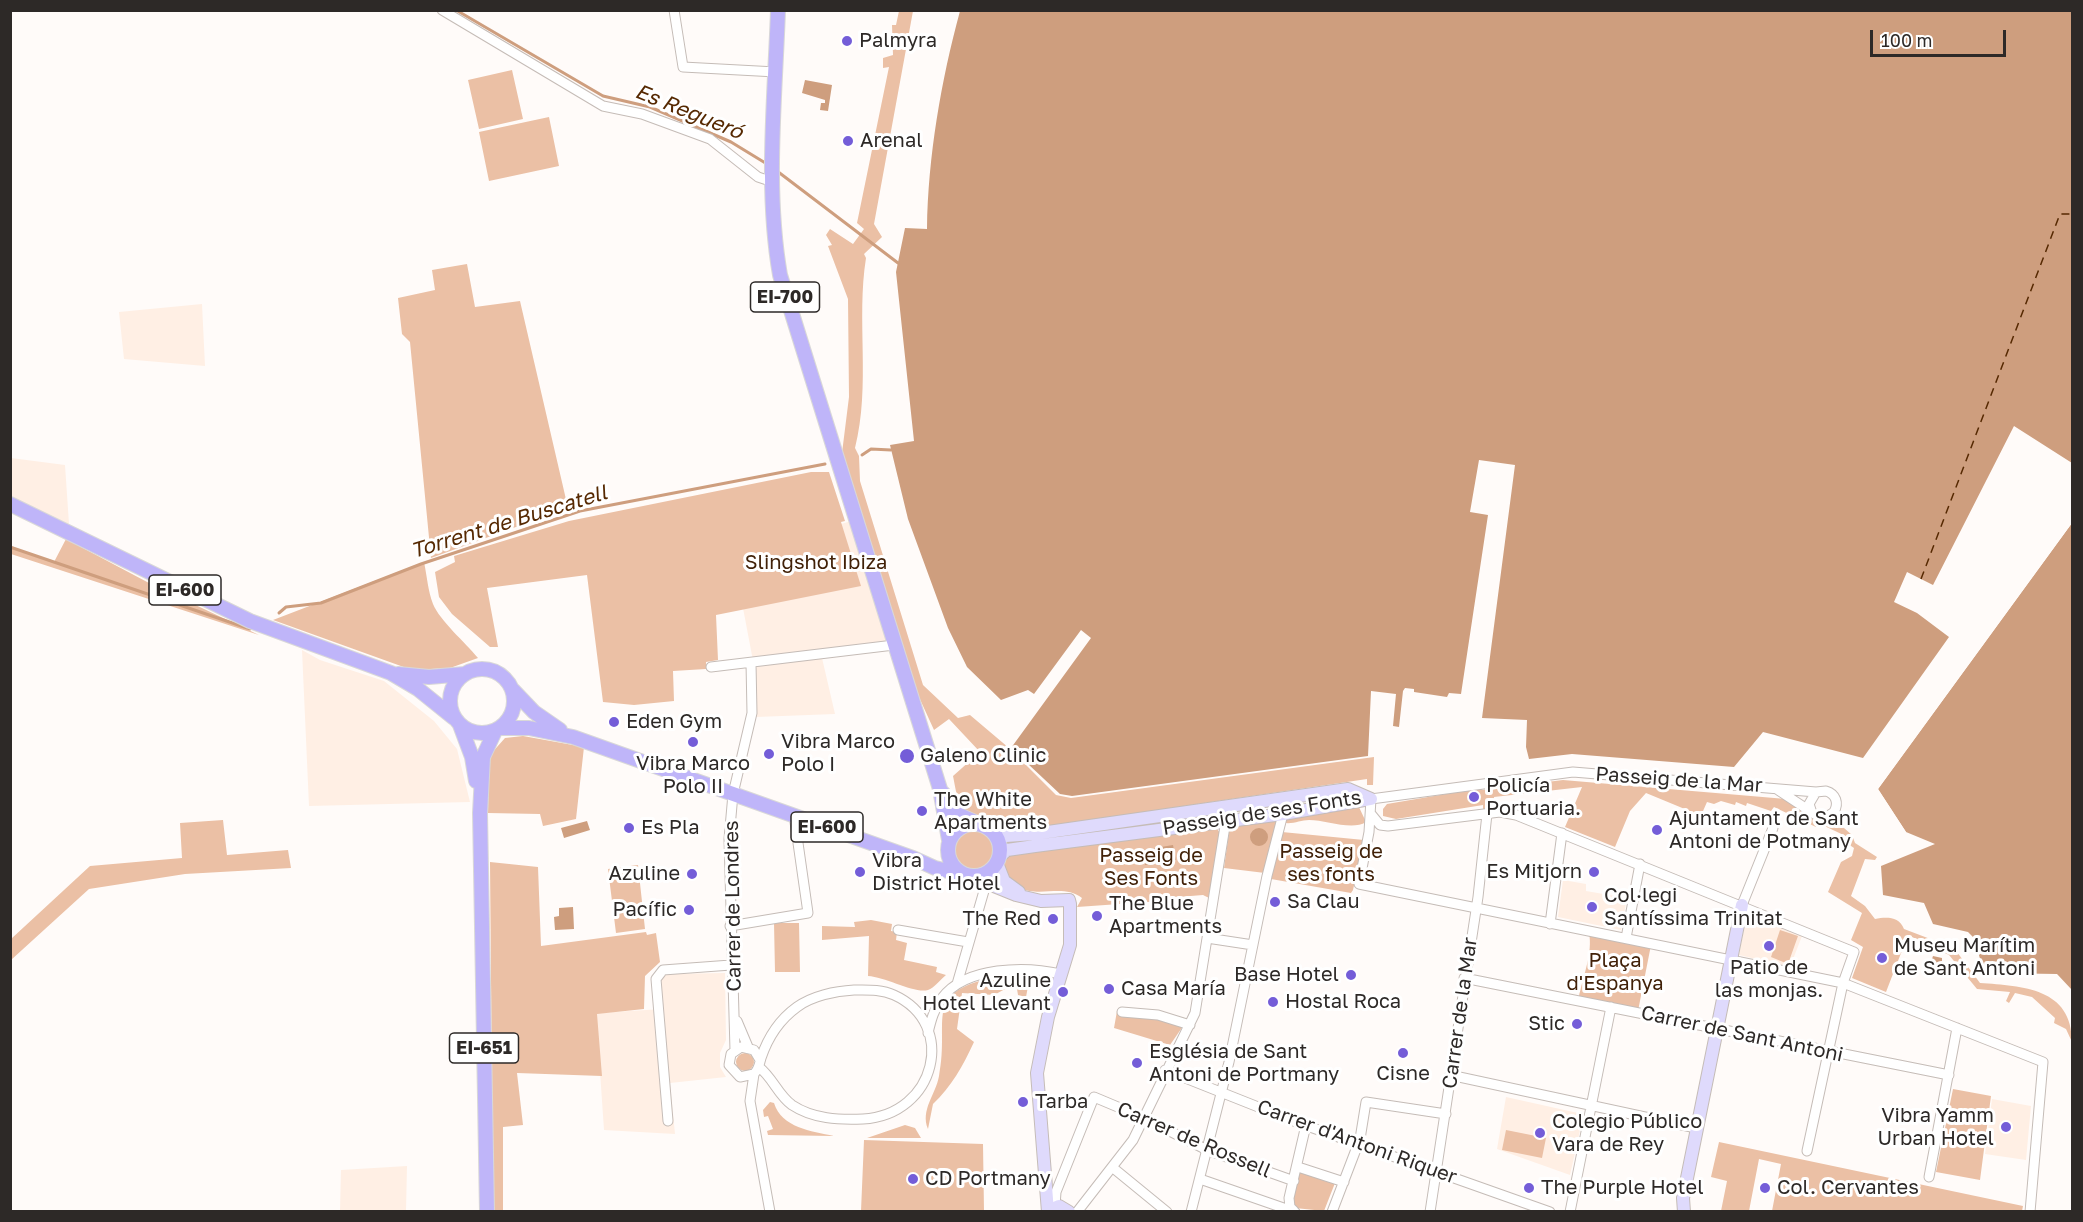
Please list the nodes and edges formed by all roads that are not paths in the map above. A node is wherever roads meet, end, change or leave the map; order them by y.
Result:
1 (442, 10) edge
2 (674, 10) edge
3 (778, 10) edge
4 (776, 72) junction
5 (773, 173) junction
6 (10, 504) edge
7 (894, 645) junction
8 (751, 663) junction
9 (711, 667) dead end
10 (391, 674) junction
11 (465, 674) junction
12 (512, 688) junction
13 (457, 722) junction
14 (498, 730) junction
15 (573, 737) junction
16 (1773, 787) junction
17 (940, 789) junction
18 (1816, 792) junction
19 (734, 794) junction
20 (1371, 799) junction
21 (1274, 801) junction
22 (1228, 807) junction
23 (1811, 810) junction
24 (480, 813) junction
25 (1283, 814) junction
26 (1371, 814) junction
27 (1488, 814) junction
28 (794, 815) junction
29 (1226, 820) junction
30 (977, 824) junction
31 (1380, 825) junction
32 (1773, 828) dead end
33 (1369, 832) junction
34 (1562, 833) junction
35 (995, 834) junction
36 (948, 843) junction
37 (913, 858) junction
38 (998, 860) junction
39 (1640, 864) junction
40 (967, 875) junction
41 (986, 884) junction
42 (1028, 898) junction
43 (1742, 905) junction
44 (1476, 909) junction
45 (1550, 924) junction
46 (730, 926) junction
47 (898, 930) dead end
48 (1207, 938) junction
49 (1626, 938) junction
50 (968, 942) junction
51 (1253, 945) junction
52 (1731, 959) junction
53 (731, 965) junction
54 (1061, 974) junction
55 (1464, 978) junction
56 (1844, 982) junction
57 (957, 984) junction
58 (1611, 1007) junction
59 (1122, 1012) dead end
60 (736, 1018) junction
61 (1190, 1025) junction
62 (1717, 1028) junction
63 (1957, 1028) junction
64 (928, 1033) junction
65 (748, 1047) junction
66 (735, 1050) junction
67 (1828, 1052) junction
68 (758, 1067) junction
69 (1165, 1070) junction
70 (1450, 1075) junction
71 (1949, 1075) junction
72 (740, 1077) junction
73 (1221, 1093) junction
74 (750, 1101) junction
75 (1591, 1106) junction
76 (1446, 1114) junction
77 (1144, 1118) junction
78 (668, 1121) dead end
79 (1306, 1125) junction
80 (1696, 1128) junction
81 (1359, 1143) junction
82 (1207, 1150) junction
83 (1807, 1151) dead end
84 (1112, 1167) junction
85 (1298, 1167) junction
86 (1437, 1171) junction
87 (1929, 1177) dead end
88 (1200, 1179) junction
89 (1294, 1181) junction
90 (1344, 1182) junction
91 (1052, 1209) edge
92 (1077, 1211) edge
93 (1294, 1211) edge
94 (487, 1212) edge
95 (770, 1212) edge
96 (1069, 1212) edge
97 (1167, 1212) edge
98 (1191, 1212) edge
99 (1332, 1212) edge
100 (1430, 1212) edge
101 (1550, 1212) edge
102 (1570, 1212) edge
103 (1684, 1212) edge
104 (2030, 1212) edge

1 - 5 street
2 - 4 street
3 - 4 main road, EI-700
4 - 5 main road, EI-700
5 - 7 main road, EI-700
6 - 10 main road, EI-600
7 - 8 street
7 - 17 main road, EI-700
8 - 9 street
8 - 19 street, Carrer de Londres
10 - 11 main road, EI-600
10 - 13 main road, EI-600
11 - 12 main road, EI-600
11 - 13 main road
12 - 14 main road
12 - 15 main road, EI-600
13 - 14 main road, EI-600
13 - 24 main road, EI-651
14 - 15 main road, EI-600
14 - 24 main road, EI-651
15 - 19 main road, EI-600
16 - 18 street, Passeig de la Mar
16 - 20 street, Passeig de la Mar
16 - 23 street, Passeig de la Mar
17 - 30 main road, EI-700
17 - 36 main road, EI-700
18 - 23 street
18 - 23 street
19 - 28 main road, EI-600
19 - 46 street, Carrer de Londres
20 - 21 street, Passeig de ses Fonts
20 - 25 street, Passeig de ses Fonts
20 - 26 street
21 - 22 street, Passeig de ses Fonts
21 - 25 street
22 - 29 street
22 - 35 street, Passeig de ses Fonts
24 - 94 main road, EI-651
25 - 29 street, Passeig de ses Fonts
25 - 51 street
26 - 31 street
26 - 33 street
27 - 31 street
27 - 34 street
27 - 44 street, Carrer de la Mar
28 - 37 main road, EI-600
28 - 46 street
29 - 38 street, Passeig de ses Fonts
29 - 48 street
30 - 35 main road
30 - 36 main road
31 - 33 street
32 - 43 street
33 - 44 street
34 - 39 street
34 - 45 street
35 - 38 main road
36 - 37 main road
36 - 40 main road
37 - 40 main road, EI-600
38 - 40 main road
38 - 42 street
39 - 43 street
39 - 49 street
40 - 41 street
41 - 42 street
41 - 50 street
42 - 54 street
43 - 52 street
43 - 56 street
44 - 45 street
44 - 55 street, Carrer de la Mar
45 - 49 street
46 - 53 street, Carrer de Londres
47 - 50 street
48 - 51 street
48 - 61 street
49 - 52 street
50 - 57 street
51 - 73 street
52 - 56 street
52 - 62 street
53 - 60 street, Carrer de Londres
53 - 78 street
54 - 57 street
54 - 91 street
55 - 58 street, Carrer de Sant Antoni
55 - 70 street, Carrer de la Mar
56 - 63 street
56 - 67 street
57 - 64 street
58 - 62 street, Carrer de Sant Antoni
58 - 75 street
59 - 61 street
60 - 65 street, Carrer de Londres
60 - 66 street, Carrer de Londres
61 - 69 street
62 - 67 street, Carrer de Sant Antoni
62 - 80 street
63 - 71 street
63 - 104 street
64 - 68 street
64 - 68 street
65 - 66 street
65 - 68 street
66 - 72 street
67 - 71 street, Carrer de Sant Antoni
67 - 83 street
68 - 72 street
68 - 74 street
69 - 73 street, Carrer d'Antoni Riquer
69 - 77 street
70 - 75 street
70 - 76 street, Carrer de la Mar
71 - 87 street
72 - 74 street
73 - 79 street, Carrer d'Antoni Riquer
73 - 82 street
74 - 95 street
75 - 80 street
75 - 102 street
76 - 81 street
76 - 86 street, Carrer de la Mar
77 - 82 street, Carrer de Rossell
77 - 84 street
77 - 91 street, Carrer de Rossell
79 - 81 street, Carrer d'Antoni Riquer
79 - 85 street
80 - 103 street
81 - 86 street, Carrer d'Antoni Riquer
81 - 90 street
82 - 88 street
82 - 89 street, Carrer de Rossell
84 - 92 street
84 - 97 street
85 - 89 street
85 - 90 street
86 - 100 street, Carrer de la Mar
86 - 101 street, Carrer d'Antoni Riquer
88 - 93 street
88 - 98 street
89 - 93 street
90 - 99 street
91 - 96 street

